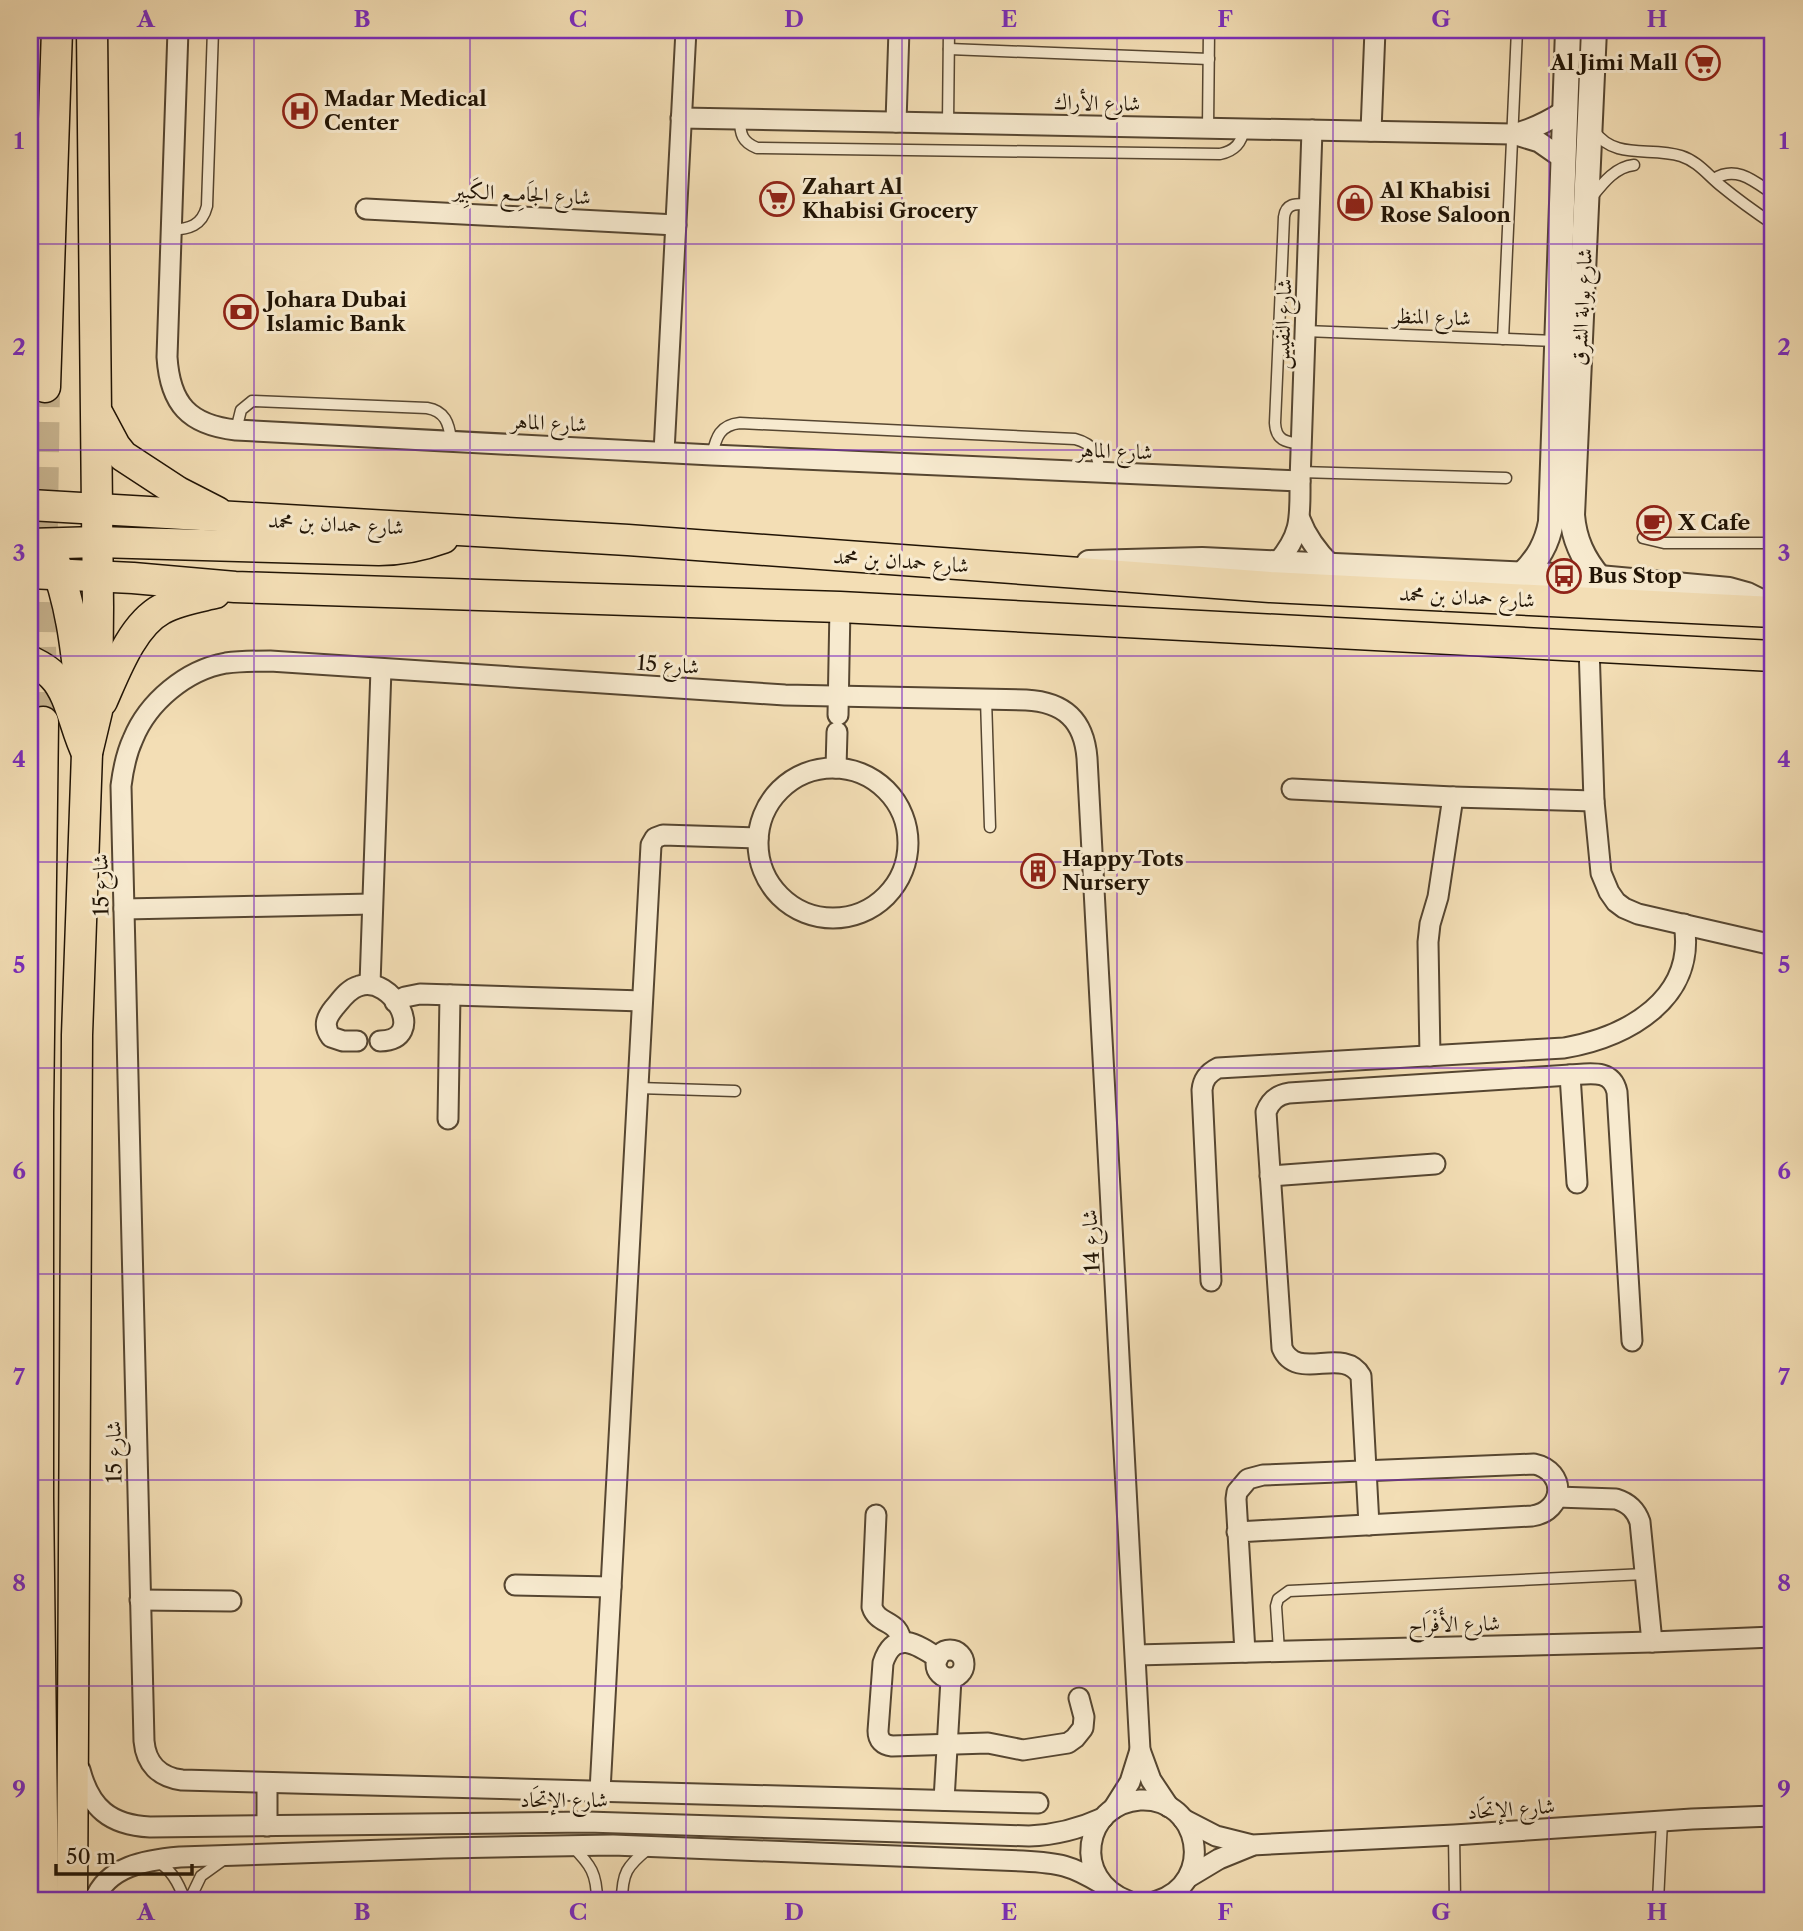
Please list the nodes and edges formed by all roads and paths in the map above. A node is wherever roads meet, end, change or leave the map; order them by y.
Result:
1 (57, 30) edge
2 (92, 30) edge
3 (178, 30) edge
4 (213, 30) edge
5 (686, 30) edge
6 (898, 30) edge
7 (949, 30) edge
8 (1209, 30) edge
9 (1375, 30) edge
10 (1517, 30) edge
11 (1568, 30) edge
12 (1594, 30) edge
13 (949, 48) junction
14 (1209, 59) junction
15 (1564, 111) junction
16 (681, 118) junction
17 (740, 119) junction
18 (896, 122) junction
19 (948, 123) junction
20 (1590, 126) junction
21 (1208, 128) junction
22 (1244, 128) junction
23 (1312, 130) junction
24 (1371, 131) junction
25 (1512, 134) junction
26 (1562, 158) junction
27 (1634, 165) dead end
28 (1714, 179) junction
29 (1773, 194) edge
30 (1309, 204) junction
31 (1587, 204) junction
32 (366, 209) dead end
33 (1773, 224) edge
34 (676, 225) junction
35 (171, 230) junction
36 (1305, 331) junction
37 (1503, 339) junction
38 (1556, 341) junction
39 (45, 387) tunnel mouth
40 (97, 412) junction
41 (236, 430) junction
42 (451, 440) junction
43 (1301, 444) junction
44 (664, 452) junction
45 (712, 455) junction
46 (1100, 473) junction
47 (1300, 476) junction
48 (1506, 478) dead end
49 (30, 505) edge
50 (97, 509) junction
51 (230, 518) junction
52 (1300, 519) junction
53 (459, 531) junction
54 (35, 537) edge
55 (1643, 538) dead end
56 (97, 542) junction
57 (1773, 543) edge
58 (1276, 563) junction
59 (1332, 566) junction
60 (1026, 570) junction
61 (30, 573) edge
62 (60, 574) junction
63 (1522, 575) junction
64 (98, 576) junction
65 (1599, 578) junction
66 (235, 587) junction
67 (840, 607) junction
68 (1773, 610) edge
69 (1589, 646) junction
70 (1773, 656) edge
71 (30, 661) edge
72 (381, 669) junction
73 (986, 699) junction
74 (97, 710) junction
75 (838, 715) junction
76 (43, 722) tunnel mouth
77 (1081, 730) joint
78 (87, 753) junction
79 (836, 768) junction
80 (1292, 789) dead end
81 (1453, 797) junction
82 (1594, 801) junction
83 (990, 827) dead end
84 (758, 838) junction
85 (373, 904) junction
86 (124, 909) junction
87 (1685, 924) junction
88 (1773, 945) edge
89 (370, 984) junction
90 (450, 995) junction
91 (642, 1001) junction
92 (395, 1002) junction
93 (357, 1041) dead end
94 (380, 1041) dead end
95 (1430, 1056) junction
96 (1570, 1076) junction
97 (638, 1088) junction
98 (735, 1091) dead end
99 (448, 1119) dead end
100 (1435, 1164) dead end
101 (1270, 1176) junction
102 (1577, 1183) dead end
103 (1211, 1281) dead end
104 (1632, 1341) dead end
105 (1366, 1470) junction
106 (1557, 1497) junction
107 (876, 1515) dead end
108 (1369, 1525) junction
109 (1237, 1532) junction
110 (1645, 1574) junction
111 (515, 1585) dead end
112 (611, 1587) junction
113 (141, 1600) junction
114 (231, 1601) dead end
115 (1773, 1637) edge
116 (1652, 1642) junction
117 (901, 1643) junction
118 (1279, 1651) junction
119 (1245, 1652) junction
120 (1136, 1655) junction
121 (1079, 1698) dead end
122 (74, 1742) junction
123 (947, 1744) junction
124 (1140, 1750) junction
125 (267, 1783) junction
126 (600, 1791) junction
127 (944, 1800) junction
128 (1038, 1803) dead end
129 (1176, 1813) junction
130 (1108, 1814) junction
131 (1773, 1816) edge
132 (1662, 1821) junction
133 (267, 1826) junction
134 (1454, 1835) junction
135 (572, 1846) junction
136 (1252, 1846) junction
137 (650, 1847) junction
138 (227, 1856) junction
139 (152, 1860) junction
140 (1189, 1877) junction
141 (1117, 1896) edge
142 (1162, 1900) edge
143 (43, 1901) edge
144 (72, 1901) edge
145 (94, 1901) edge
146 (187, 1901) edge
147 (597, 1901) edge
148 (622, 1901) edge
149 (1455, 1901) edge
150 (1658, 1901) edge

1 - 39 main road
2 - 40 main road
3 - 35 street, شارع الماهر
4 - 35 lane
5 - 16 street
6 - 18 street
7 - 13 lane
8 - 14 lane
9 - 24 street
10 - 25 lane
11 - 15 street, شارع بوابة الشرق
12 - 20 street, شارع بوابة الشرق
13 - 14 lane
13 - 19 lane
14 - 21 lane
15 - 25 street, شارع الأراك
15 - 26 street, شارع بوابة الشرق
16 - 17 street, شارع الأراك
16 - 34 street
17 - 18 street, شارع الأراك
17 - 22 lane
18 - 19 street, شارع الأراك
19 - 21 street, شارع الأراك
20 - 28 lane
20 - 31 street, شارع بوابة الشرق
21 - 22 street, شارع الأراك
22 - 23 street, شارع الأراك
23 - 24 street, شارع الأراك
23 - 30 street, شارع النفيس
24 - 25 street, شارع الأراك
25 - 26 street, شارع الأراك
25 - 37 lane
26 - 38 street, شارع بوابة الشرق
27 - 31 lane
28 - 29 lane
28 - 33 lane
30 - 36 street, شارع النفيس
30 - 43 lane
31 - 65 street, شارع بوابة الشرق
32 - 34 street, شارع الجَامِع الكَبِير
34 - 44 street
35 - 41 street, شارع الماهر
36 - 37 lane, شارع المنظر
36 - 43 street, شارع النفيس
37 - 38 lane, شارع المنظر
38 - 63 street, شارع بوابة الشرق
40 - 50 main road
40 - 51 main road
41 - 42 street, شارع الماهر
41 - 42 lane
42 - 44 street, شارع الماهر
43 - 47 street, شارع النفيس
44 - 45 street, شارع الماهر
45 - 46 street, شارع الماهر
45 - 46 lane
46 - 47 street, شارع الماهر
47 - 48 lane, شارع الماهر
47 - 52 street, شارع النفيس
49 - 50 main road, شارع حمدان بن محمد
50 - 51 main road, شارع حمدان بن محمد
50 - 54 main road
50 - 56 main road
51 - 53 main road, شارع حمدان بن محمد
52 - 58 street, شارع النفيس
52 - 59 street
53 - 56 main road
53 - 60 main road, شارع حمدان بن محمد
54 - 56 main road
54 - 62 main road
55 - 57 lane
56 - 64 main road
58 - 59 street
58 - 60 street
59 - 63 street
60 - 68 main road, شارع حمدان بن محمد
61 - 62 main road, شارع حمدان بن محمد
62 - 64 main road, شارع حمدان بن محمد
62 - 78 main road
63 - 65 street
64 - 66 main road, شارع حمدان بن محمد
64 - 74 main road
65 - 68 street
66 - 67 main road, شارع حمدان بن محمد
66 - 74 main road
67 - 69 main road, شارع حمدان بن محمد
67 - 75 street
69 - 70 main road, شارع حمدان بن محمد
69 - 82 street
71 - 78 main road
72 - 75 street, شارع 15
72 - 85 street
72 - 86 street, شارع 15
73 - 75 street, شارع 15
73 - 77 street, شارع 15
73 - 83 lane
74 - 78 main road
75 - 79 street
76 - 143 main road
77 - 120 street, شارع 14
78 - 122 main road
79 - 84 street
79 - 84 street
80 - 81 street
81 - 82 street
81 - 95 street
82 - 87 street
84 - 91 street
85 - 86 street
85 - 89 street
86 - 113 street, شارع 15
87 - 88 street
87 - 95 street
89 - 92 street
89 - 93 street
90 - 91 street
90 - 92 street
90 - 99 street
91 - 97 street
92 - 94 street
95 - 103 street
96 - 101 street
96 - 102 street
96 - 104 street
97 - 98 lane
97 - 112 street
100 - 101 street
101 - 105 street
105 - 106 street
105 - 108 street
105 - 109 street
106 - 108 street
106 - 110 street
107 - 117 street
108 - 109 street
109 - 119 street
110 - 116 street
110 - 118 lane
111 - 112 street
112 - 126 street
113 - 114 street
113 - 125 street, شارع 15
115 - 116 street, شارع الأَفْرَاح
116 - 118 street, شارع الأَفْرَاح
117 - 123 street
117 - 123 street
118 - 119 street, شارع الأَفْرَاح
119 - 120 street, شارع الأَفْرَاح
120 - 124 street, شارع 14
121 - 123 street
122 - 133 street, شارع الإتحَاد
122 - 144 main road
123 - 127 street
124 - 129 street, شارع 14
124 - 130 street, شارع 14
125 - 126 street
125 - 133 street
126 - 127 street
127 - 128 street
129 - 130 street, شارع الإتحَاد
129 - 136 street, شارع الإتحَاد
129 - 140 street, شارع 14
130 - 133 street, شارع الإتحَاد
130 - 141 street, شارع 14
131 - 132 street, شارع الإتحَاد
132 - 134 street, شارع الإتحَاد
132 - 150 lane
134 - 136 street, شارع الإتحَاد
134 - 149 lane
135 - 137 street
135 - 138 street
135 - 147 lane
136 - 140 street, شارع الإتحَاد
137 - 141 street
137 - 148 lane
138 - 139 street
138 - 146 lane
139 - 145 street
139 - 146 lane
140 - 142 street, شارع الإتحَاد

